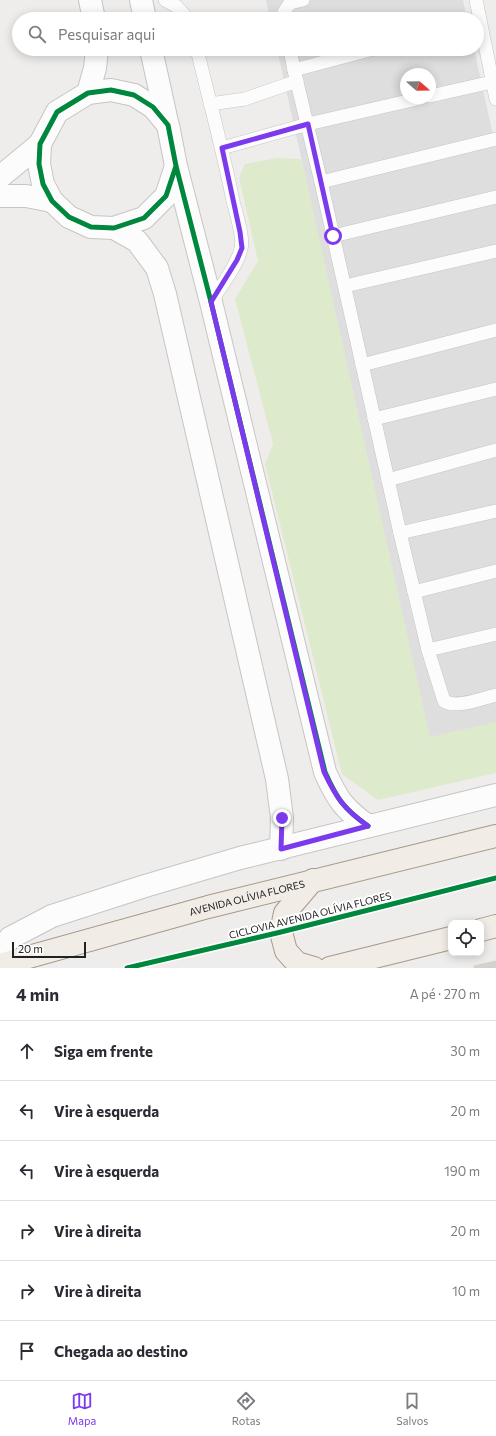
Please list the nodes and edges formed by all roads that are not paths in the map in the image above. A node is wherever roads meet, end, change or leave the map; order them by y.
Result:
1 (90, 0) edge
2 (141, 0) edge
3 (165, 0) edge
4 (303, 0) edge
5 (476, 0) edge
6 (93, 12) edge
7 (144, 12) edge
8 (182, 12) edge
9 (284, 12) edge
10 (477, 12) edge
11 (484, 48) edge
12 (97, 56) edge
13 (153, 56) edge
14 (199, 56) edge
15 (291, 56) edge
16 (352, 56) edge
17 (295, 75) junction
18 (492, 82) junction
19 (88, 93) junction
20 (436, 95) edge
21 (496, 99) edge
22 (400, 103) edge
23 (210, 104) junction
24 (308, 124) junction
25 (168, 125) junction
26 (496, 139) edge
27 (40, 144) junction
28 (222, 148) junction
29 (176, 166) junction
30 (0, 178) edge
31 (322, 182) junction
32 (0, 196) edge
33 (496, 197) edge
34 (52, 201) junction
35 (114, 228) junction
36 (333, 236) junction
37 (496, 251) edge
38 (345, 286) junction
39 (211, 302) junction
40 (496, 330) edge
41 (362, 365) junction
42 (496, 389) edge
43 (374, 419) junction
44 (496, 450) edge
45 (388, 480) junction
46 (496, 511) edge
47 (400, 533) junction
48 (496, 571) edge
49 (414, 592) junction
50 (496, 634) edge
51 (428, 650) junction
52 (496, 695) edge
53 (496, 795) edge
54 (368, 826) junction
55 (496, 836) edge
56 (281, 849) junction
57 (313, 880) junction
58 (496, 926) edge
59 (484, 929) edge
60 (448, 939) edge
61 (0, 951) edge
62 (0, 965) edge
63 (314, 968) edge
64 (330, 968) edge

1 - 6 street
2 - 7 street
3 - 8 lane
4 - 9 lane
5 - 10 lane
11 - 18 lane
12 - 19 street
13 - 25 street
14 - 23 lane
15 - 17 lane
16 - 17 lane
17 - 23 lane
17 - 24 lane
18 - 20 lane
18 - 21 lane
19 - 25 street
19 - 27 street
22 - 24 lane
23 - 28 lane
24 - 28 lane
24 - 31 lane
25 - 29 street
26 - 31 lane
27 - 30 street
27 - 34 street
28 - 39 lane
29 - 35 street
29 - 39 street
31 - 36 lane
32 - 34 street
33 - 36 lane
34 - 35 street
35 - 56 street
36 - 38 lane
37 - 38 lane
38 - 41 lane
39 - 54 street
40 - 41 lane
41 - 43 lane
42 - 43 lane
43 - 45 lane
44 - 45 lane
45 - 47 lane
46 - 47 lane
47 - 49 lane
48 - 49 lane
49 - 51 lane
50 - 51 lane
51 - 52 lane
53 - 54 street
54 - 56 street
55 - 57 main road, AVENIDA OLÍVIA FLORES
56 - 61 street
57 - 62 main road, AVENIDA OLÍVIA FLORES
57 - 63 main road
58 - 59 main road
60 - 64 main road

